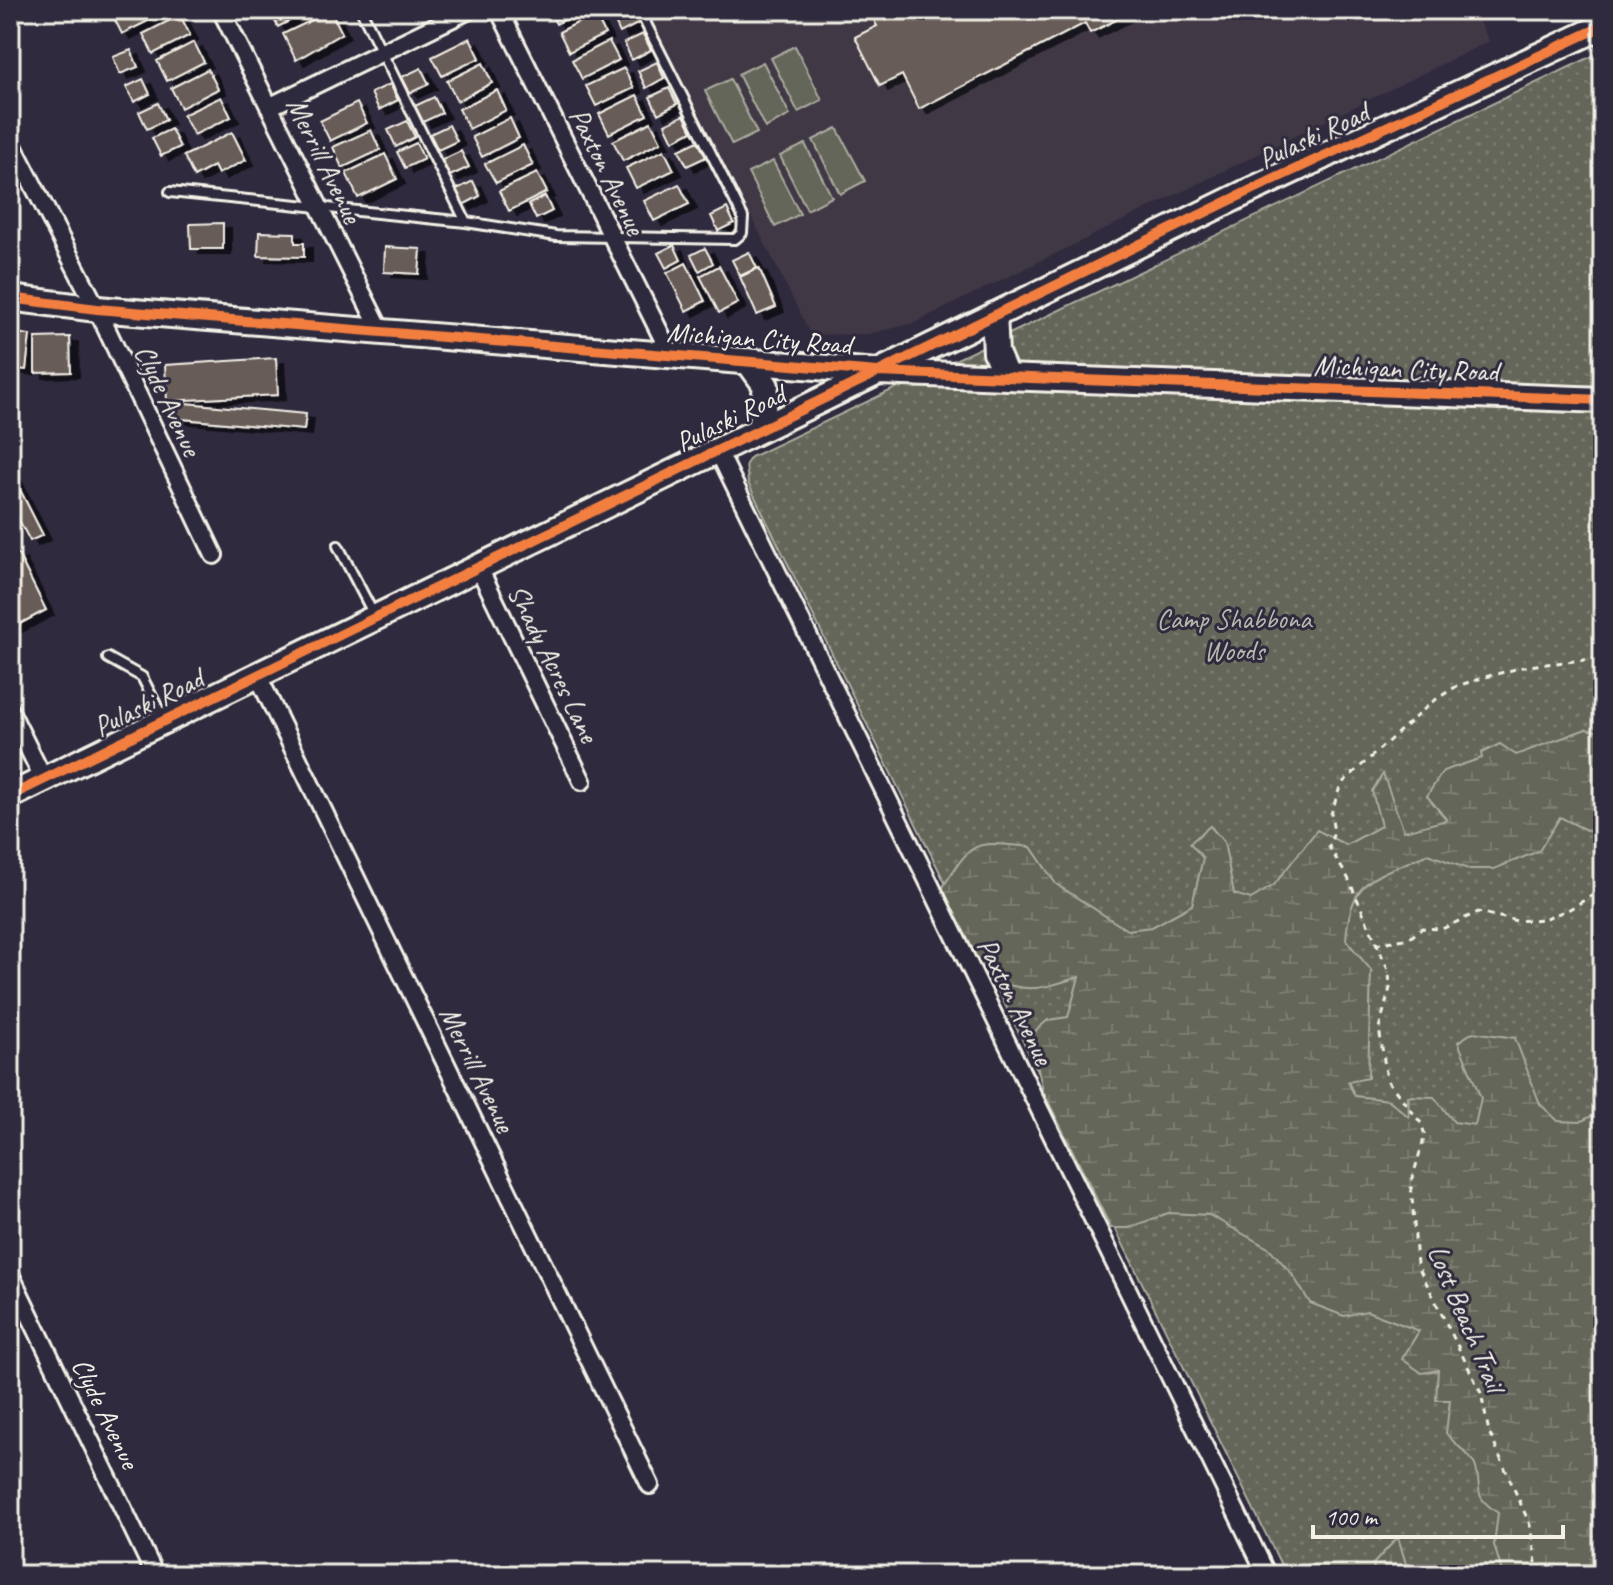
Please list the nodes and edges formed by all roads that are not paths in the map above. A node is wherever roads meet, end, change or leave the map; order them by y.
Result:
1 (221, 10) edge
2 (361, 10) edge
3 (469, 10) edge
4 (499, 10) edge
5 (639, 10) edge
6 (1603, 26) edge
7 (382, 52) junction
8 (269, 107) junction
9 (10, 140) edge
10 (170, 192) dead end
11 (318, 205) junction
12 (466, 222) junction
13 (611, 236) junction
14 (10, 298) edge
15 (97, 309) junction
16 (994, 315) junction
17 (382, 333) junction
18 (671, 355) junction
19 (748, 361) junction
20 (878, 372) junction
21 (1006, 376) junction
22 (1603, 400) edge
23 (760, 430) junction
24 (718, 451) junction
25 (338, 546) dead end
26 (214, 555) dead end
27 (479, 568) junction
28 (376, 619) junction
29 (108, 658) dead end
30 (258, 676) junction
31 (10, 711) edge
32 (165, 720) junction
33 (44, 780) junction
34 (582, 781) dead end
35 (10, 796) edge
36 (10, 1274) edge
37 (650, 1485) dead end
38 (155, 1575) edge
39 (1267, 1575) edge

1 - 8 street, Merrill Avenue
2 - 7 lane
3 - 7 street
4 - 13 street, Paxton Avenue
5 - 13 lane
6 - 16 street, Pulaski Road
7 - 8 street
7 - 12 lane
8 - 11 street, Merrill Avenue
9 - 15 street, Clyde Avenue
10 - 11 lane
11 - 12 lane
11 - 17 street, Merrill Avenue
12 - 13 lane
13 - 18 street, Paxton Avenue
14 - 15 street, Michigan City Road
15 - 17 street, Michigan City Road
15 - 26 street, Clyde Avenue
16 - 20 street, Pulaski Road
16 - 21 street
17 - 18 street, Michigan City Road
18 - 19 street, Michigan City Road
19 - 20 street, Michigan City Road
19 - 23 street
20 - 21 street, Michigan City Road
20 - 23 street, Pulaski Road
21 - 22 street, Michigan City Road
23 - 24 street, Pulaski Road
24 - 27 street, Pulaski Road
24 - 39 street, Paxton Avenue
25 - 28 lane
27 - 28 street, Pulaski Road
27 - 34 street, Shady Acres Lane
28 - 30 street, Pulaski Road
29 - 32 lane
30 - 32 street, Pulaski Road
30 - 37 street, Merrill Avenue
31 - 33 street
32 - 33 street, Pulaski Road
33 - 35 street, Pulaski Road
36 - 38 street, Clyde Avenue

